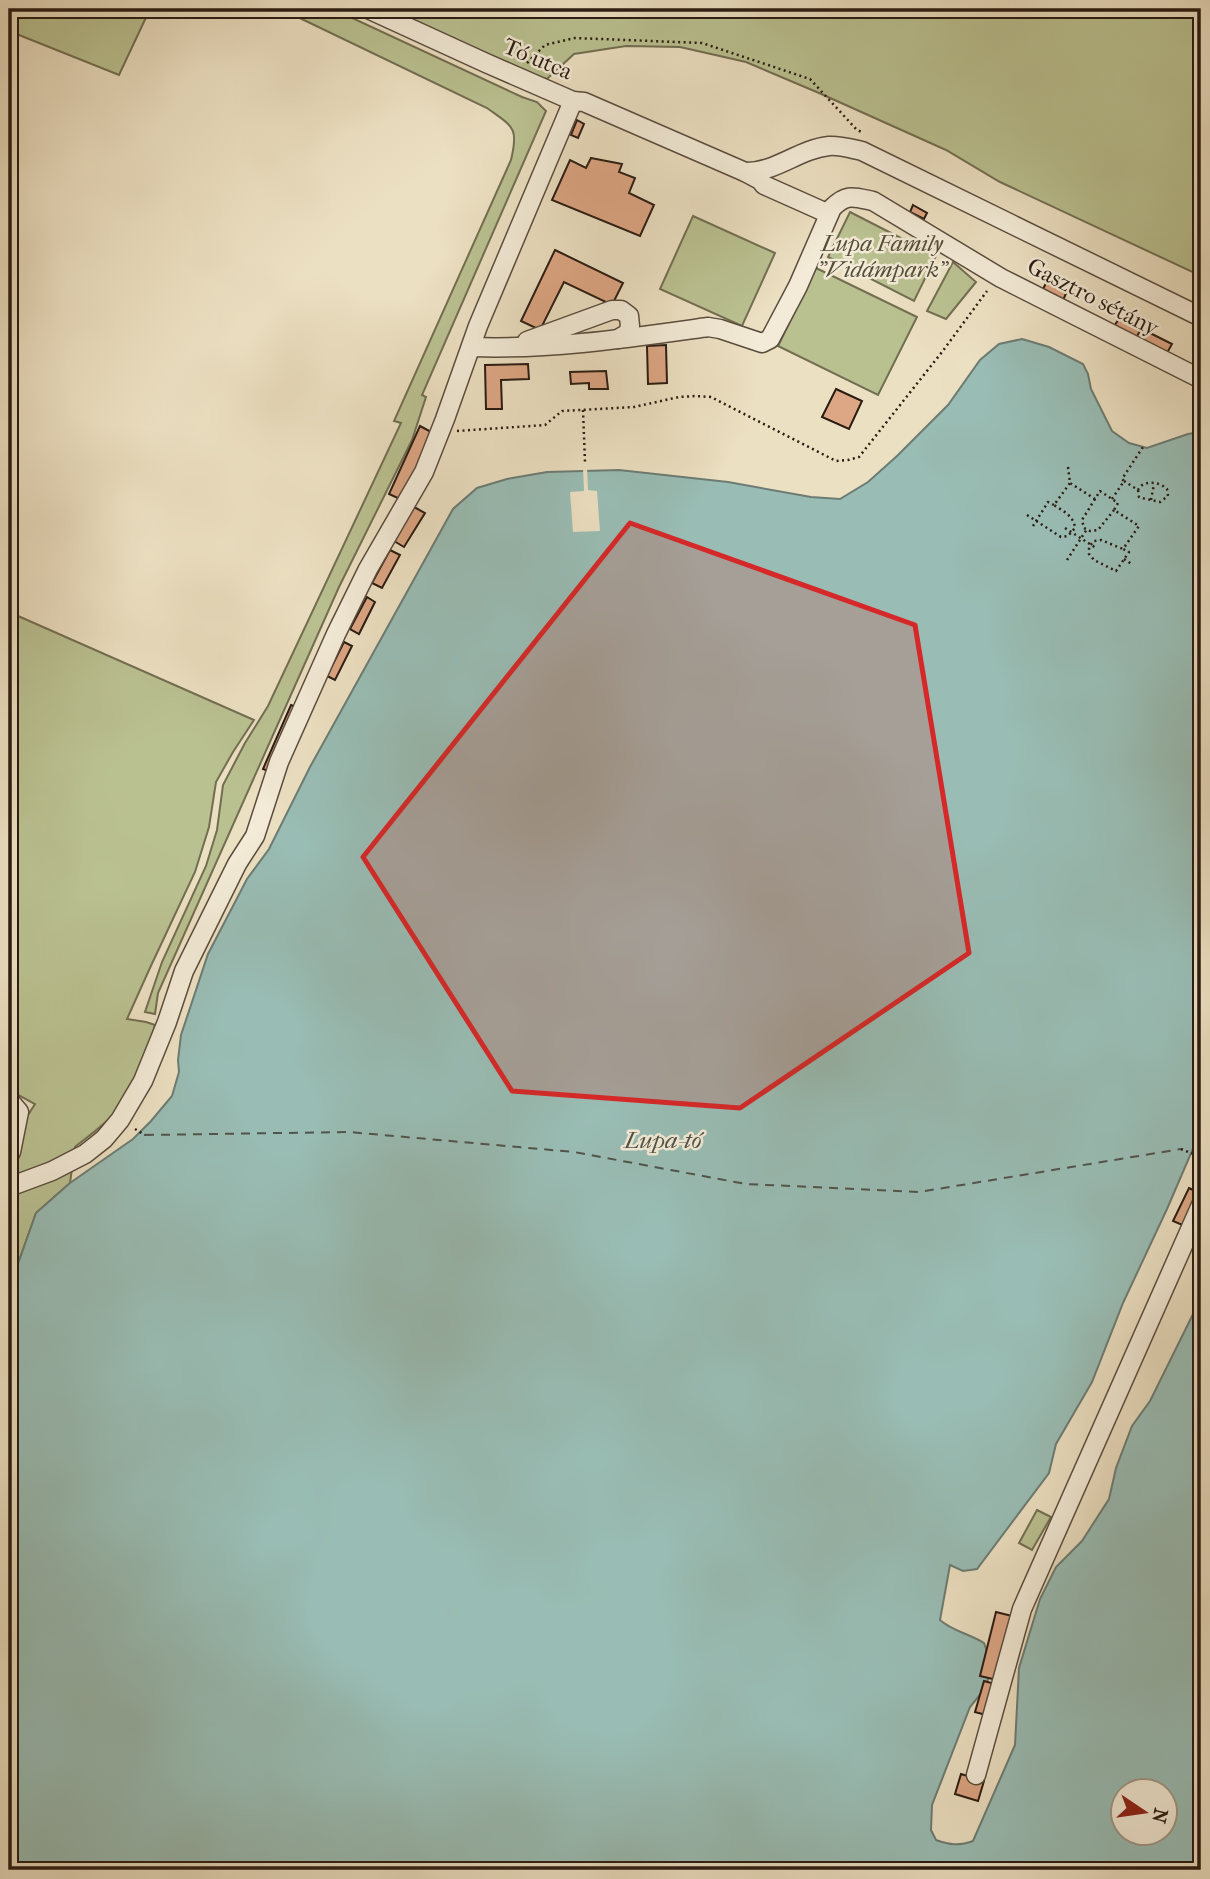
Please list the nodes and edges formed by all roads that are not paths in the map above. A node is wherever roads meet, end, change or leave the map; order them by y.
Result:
1 (368, 9) edge
2 (573, 101) junction
3 (744, 172) junction
4 (829, 214) junction
5 (1201, 317) edge
6 (618, 339) junction
7 (471, 347) junction
8 (508, 348) junction
9 (1201, 379) edge
10 (9, 1100) edge
11 (11, 1152) dead end
12 (9, 1187) edge
13 (1201, 1205) edge
14 (976, 1776) dead end

1 - 2 street, Tó utca
2 - 3 street, Tó utca
2 - 7 street
3 - 4 street, Tó utca
3 - 5 street
4 - 6 street
4 - 9 street, Gasztro sétány
6 - 8 street
6 - 8 street
7 - 8 street
7 - 12 street
10 - 11 street
13 - 14 street

